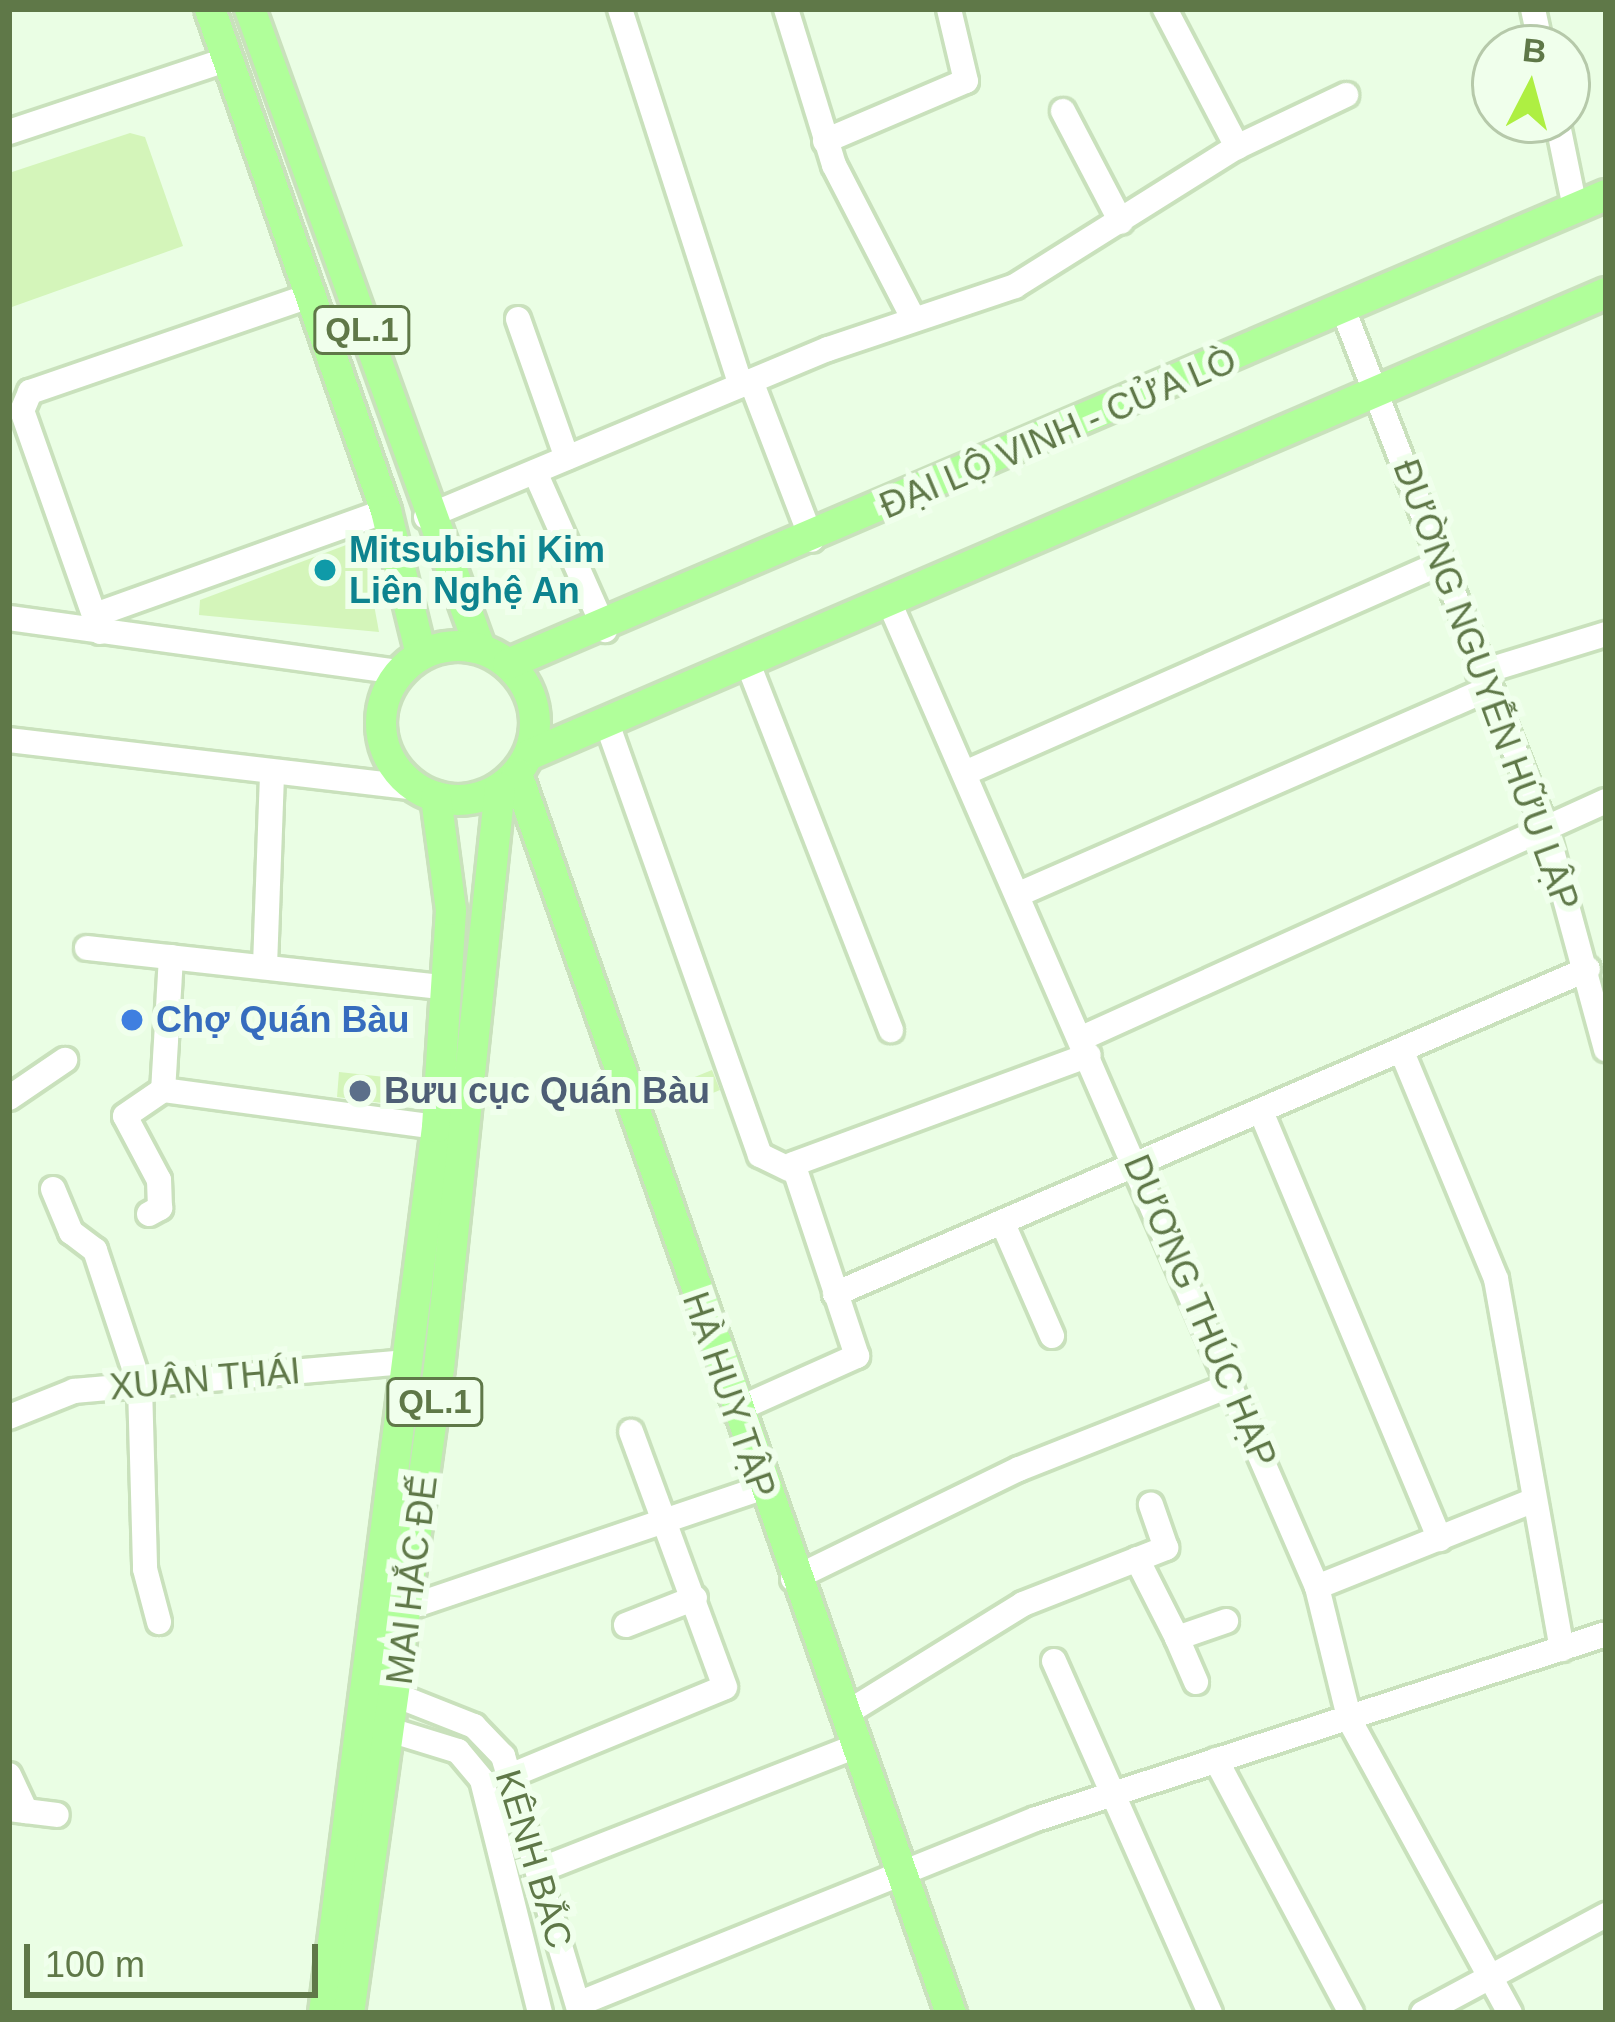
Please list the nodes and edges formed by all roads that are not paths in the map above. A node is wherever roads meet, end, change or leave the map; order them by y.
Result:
1 (210, 9) edge
2 (250, 9) edge
3 (620, 9) edge
4 (786, 9) edge
5 (949, 9) edge
6 (1165, 9) edge
7 (263, 46) junction
8 (229, 59) junction
9 (1346, 95) dead end
10 (1064, 111) dead end
11 (9, 132) edge
12 (825, 141) junction
13 (1561, 144) edge
14 (1237, 147) junction
15 (1606, 195) edge
16 (1575, 208) junction
17 (1121, 222) junction
18 (1606, 293) edge
19 (309, 296) junction
20 (1342, 309) junction
21 (518, 319) dead end
22 (914, 320) junction
23 (746, 383) junction
24 (1381, 391) junction
25 (567, 458) junction
26 (535, 472) junction
27 (386, 511) junction
28 (425, 518) junction
29 (812, 540) junction
30 (1434, 566) junction
31 (890, 604) junction
32 (9, 618) edge
33 (98, 624) junction
34 (605, 630) junction
35 (1606, 634) edge
36 (480, 648) junction
37 (410, 663) junction
38 (508, 664) junction
39 (749, 666) junction
40 (1483, 682) junction
41 (608, 726) junction
42 (9, 740) edge
43 (515, 772) junction
44 (965, 773) junction
45 (272, 775) junction
46 (426, 792) junction
47 (1606, 801) edge
48 (1548, 836) junction
49 (1019, 894) junction
50 (86, 948) dead end
51 (171, 957) junction
52 (265, 966) junction
53 (1588, 969) junction
54 (447, 988) junction
55 (891, 1030) dead end
56 (1086, 1046) junction
57 (1606, 1049) edge
58 (1402, 1052) junction
59 (65, 1060) dead end
60 (163, 1090) junction
61 (9, 1099) edge
62 (1262, 1114) junction
63 (437, 1127) junction
64 (789, 1169) junction
65 (1138, 1169) junction
66 (53, 1189) dead end
67 (149, 1214) dead end
68 (1004, 1226) junction
69 (835, 1294) junction
70 (1052, 1336) dead end
71 (407, 1362) junction
72 (1231, 1385) junction
73 (140, 1386) junction
74 (734, 1412) junction
75 (9, 1418) edge
76 (631, 1432) dead end
77 (761, 1488) junction
78 (1534, 1500) junction
79 (1151, 1505) dead end
80 (664, 1512) junction
81 (1440, 1539) junction
82 (1137, 1558) junction
83 (793, 1579) junction
84 (1317, 1587) junction
85 (695, 1598) junction
86 (407, 1608) junction
87 (1226, 1621) dead end
88 (159, 1622) dead end
89 (626, 1625) dead end
90 (1606, 1634) edge
91 (1177, 1638) junction
92 (1562, 1649) junction
93 (1054, 1661) dead end
94 (1196, 1682) dead end
95 (398, 1696) junction
96 (845, 1714) junction
97 (1350, 1720) junction
98 (393, 1731) junction
99 (491, 1740) junction
100 (856, 1746) junction
101 (469, 1760) junction
102 (1216, 1760) junction
103 (9, 1775) edge
104 (512, 1775) junction
105 (1113, 1792) junction
106 (17, 1810) edge
107 (57, 1814) dead end
108 (540, 1870) junction
109 (899, 1870) junction
110 (1606, 1915) edge
111 (1491, 1977) junction
112 (579, 2008) edge
113 (324, 2013) edge
114 (349, 2013) edge
115 (540, 2013) edge
116 (951, 2013) edge
117 (1210, 2013) edge
118 (1351, 2013) edge
119 (1424, 2013) edge
120 (1510, 2013) edge

1 - 8 main road, QL.1
2 - 7 main road, QL.1
3 - 23 street
4 - 12 street
5 - 12 street
6 - 14 street
7 - 8 main road
7 - 28 main road, QL.1
8 - 11 street
8 - 19 main road, QL.1
9 - 14 street
10 - 17 street
12 - 22 street
13 - 16 street
14 - 17 street
15 - 16 main road, ĐẠI LỘ VINH - CỬA LÒ
16 - 20 main road, ĐẠI LỘ VINH - CỬA LÒ
17 - 22 street
18 - 24 main road
19 - 27 main road, QL.1
19 - 33 street
20 - 24 street, ĐƯỜNG NGUYỄN HỮU LẬP
20 - 29 main road, ĐẠI LỘ VINH - CỬA LÒ
21 - 25 street
22 - 23 street
23 - 25 street
23 - 29 street
24 - 30 street, ĐƯỜNG NGUYỄN HỮU LẬP
24 - 31 main road
25 - 26 street
26 - 28 street
26 - 34 street
27 - 33 street
27 - 37 main road, QL.1
28 - 36 main road, QL.1
29 - 34 main road, ĐẠI LỘ VINH - CỬA LÒ
30 - 40 street, ĐƯỜNG NGUYỄN HỮU LẬP
30 - 44 street
31 - 39 main road
31 - 44 street, DƯƠNG THÚC HẠP
32 - 33 street
33 - 37 street
34 - 38 main road, ĐẠI LỘ VINH - CỬA LÒ
35 - 40 street
36 - 37 main road
36 - 38 main road
37 - 46 main road, QL.1
38 - 43 main road, QL.1
39 - 41 main road
39 - 55 street
40 - 48 street, ĐƯỜNG NGUYỄN HỮU LẬP
40 - 49 street
41 - 43 main road
41 - 64 street
42 - 45 street
43 - 46 main road
43 - 74 main road, HÀ HUY TẬP
43 - 86 main road, MAI HẮC ĐẾ / QL.1
44 - 49 street, DƯƠNG THÚC HẠP
45 - 46 street
45 - 52 street
46 - 54 main road, MAI HẮC ĐẾ / QL.1
47 - 48 street
48 - 53 street, ĐƯỜNG NGUYỄN HỮU LẬP
48 - 56 street
49 - 56 street, DƯƠNG THÚC HẠP
50 - 51 street
51 - 52 street
51 - 60 street
52 - 54 street
53 - 57 street, ĐƯỜNG NGUYỄN HỮU LẬP
53 - 58 street
54 - 63 main road, MAI HẮC ĐẾ / QL.1
56 - 64 street
56 - 65 street, DƯƠNG THÚC HẠP
58 - 62 street
58 - 78 street
59 - 61 street
60 - 63 street
60 - 67 street
62 - 65 street
62 - 81 street
63 - 71 main road, MAI HẮC ĐẾ / QL.1
64 - 69 street
65 - 68 street
65 - 72 street, DƯƠNG THÚC HẠP
66 - 73 street
68 - 69 street
68 - 70 street
69 - 74 street
71 - 73 street, XUÂN THÁI
71 - 113 main road, MAI HẮC ĐẾ / QL.1
72 - 83 street
72 - 84 street, DƯƠNG THÚC HẠP
73 - 75 street, XUÂN THÁI
73 - 88 street
74 - 77 main road, HÀ HUY TẬP
76 - 80 street
77 - 80 street
77 - 83 main road, HÀ HUY TẬP
78 - 81 street
78 - 92 street
79 - 82 street
80 - 85 street
80 - 86 street
81 - 84 street
82 - 91 street
82 - 96 street
83 - 96 main road, HÀ HUY TẬP
84 - 97 street, DƯƠNG THÚC HẠP
85 - 89 street
85 - 104 street
86 - 95 main road, MAI HẮC ĐẾ / QL.1
87 - 91 street
90 - 92 street
91 - 94 street
92 - 97 street
93 - 105 street
95 - 98 main road, MAI HẮC ĐẾ / QL.1
95 - 99 street, KÊNH BẮC
96 - 100 main road, HÀ HUY TẬP
97 - 102 street
97 - 111 street, DƯƠNG THÚC HẠP
98 - 101 street, KÊNH BẮC
98 - 114 main road, MAI HẮC ĐẾ / QL.1
99 - 101 street
99 - 104 street, KÊNH BẮC
100 - 108 street
100 - 109 main road, HÀ HUY TẬP
101 - 115 street, KÊNH BẮC
102 - 105 street
102 - 118 street
103 - 106 street
104 - 108 street, KÊNH BẮC
105 - 109 street
105 - 117 street
106 - 107 street
108 - 112 street, KÊNH BẮC
109 - 112 street
109 - 116 main road, HÀ HUY TẬP
110 - 111 street
111 - 119 street
111 - 120 street, DƯƠNG THÚC HẠP

